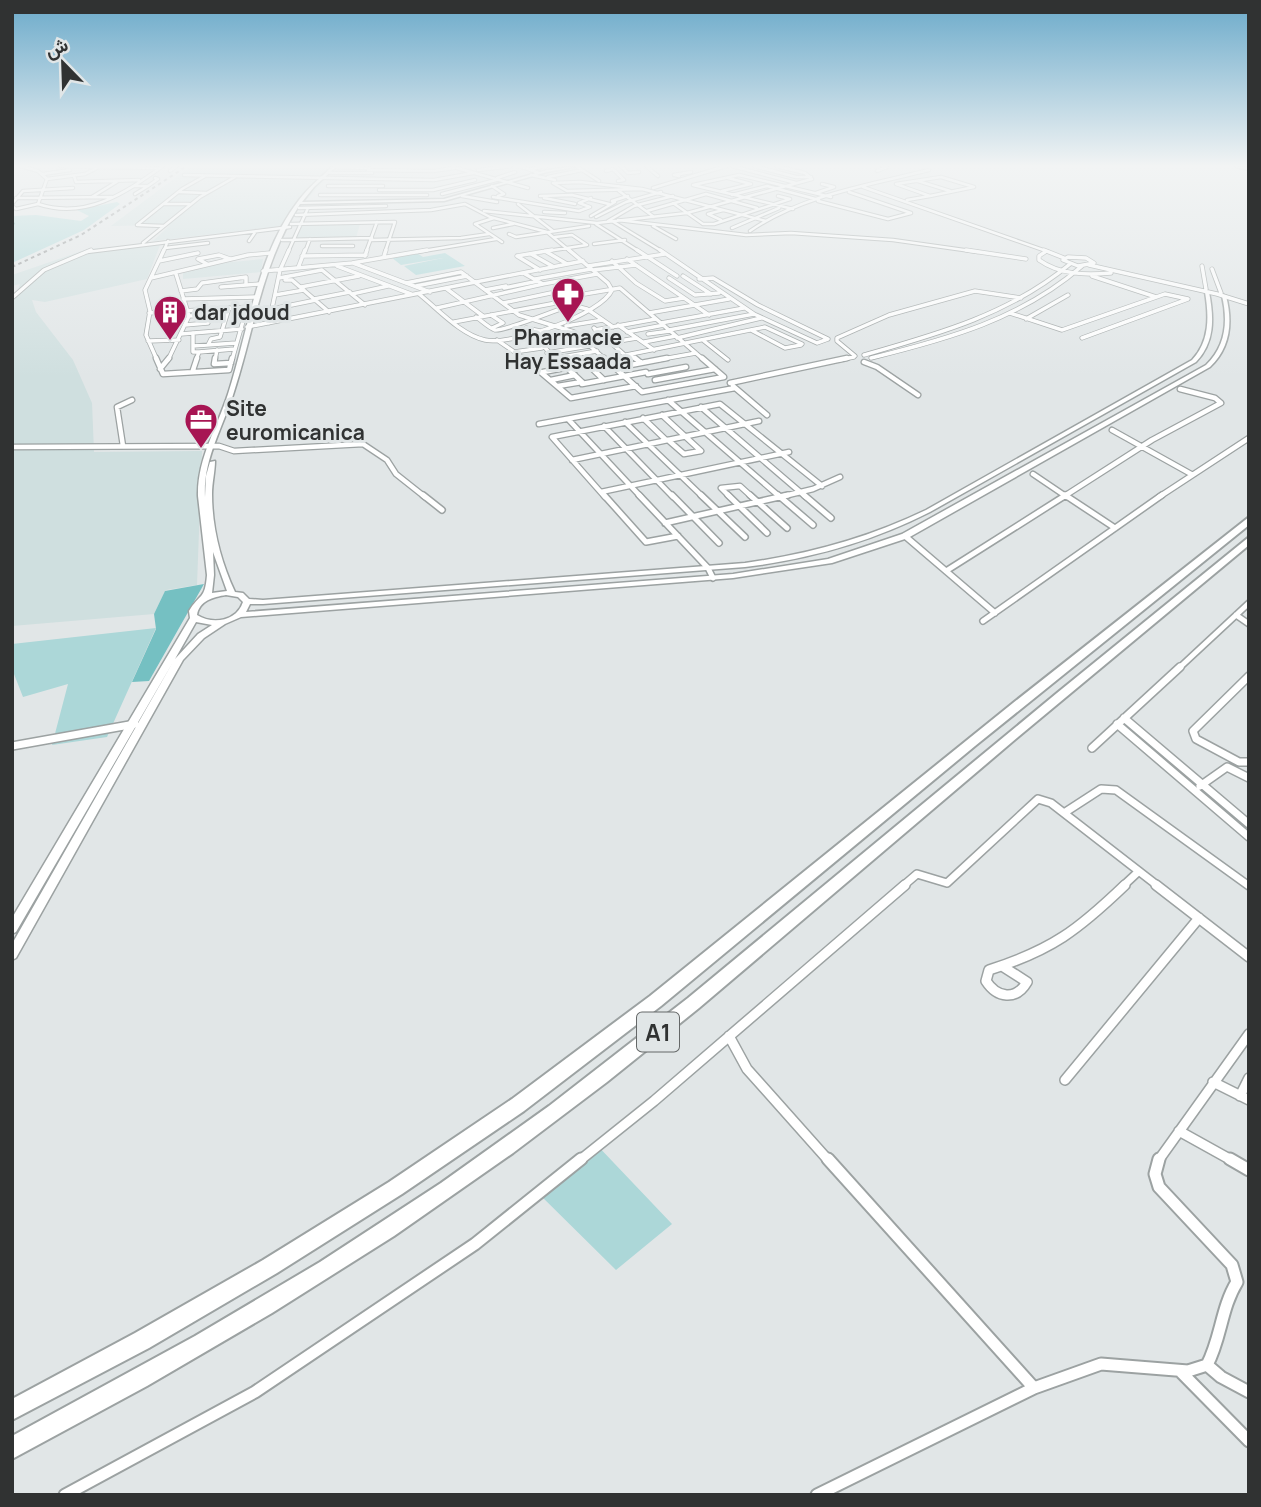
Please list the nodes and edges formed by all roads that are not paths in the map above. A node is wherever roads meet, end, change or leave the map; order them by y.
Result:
1 (151, 236) edge
2 (209, 236) edge
3 (252, 236) edge
4 (281, 236) edge
5 (284, 236) edge
6 (294, 236) edge
7 (391, 236) edge
8 (473, 236) edge
9 (492, 236) edge
10 (561, 236) edge
11 (574, 236) edge
12 (616, 236) edge
13 (636, 236) edge
14 (671, 236) edge
15 (835, 236) edge
16 (1003, 236) edge
17 (444, 237) junction
18 (555, 237) joint
19 (340, 238) junction
20 (356, 238) junction
21 (408, 238) junction
22 (426, 238) junction
23 (461, 238) junction
24 (310, 239) junction
25 (325, 239) junction
26 (371, 239) junction
27 (496, 239) junction
28 (640, 239) junction
29 (676, 239) dead end
30 (282, 240) junction
31 (292, 240) junction
32 (390, 240) junction
33 (168, 241) junction
34 (249, 241) dead end
35 (623, 241) junction
36 (502, 242) dead end
37 (143, 243) junction
38 (208, 243) dead end
39 (460, 244) junction
40 (594, 244) dead end
41 (189, 245) junction
42 (322, 246) junction
43 (337, 246) junction
44 (353, 246) junction
45 (442, 247) junction
46 (165, 248) junction
47 (567, 248) junction
48 (423, 250) junction
49 (544, 251) junction
50 (572, 252) junction
51 (1045, 252) junction
52 (270, 253) junction
53 (404, 253) junction
54 (530, 253) junction
55 (665, 254) junction
56 (347, 255) junction
57 (551, 255) junction
58 (302, 256) junction
59 (320, 256) junction
60 (333, 256) junction
61 (384, 256) junction
62 (577, 256) junction
63 (648, 256) junction
64 (365, 257) junction
65 (1064, 258) junction
66 (232, 259) junction
67 (559, 259) junction
68 (627, 259) junction
69 (1026, 259) dead end
70 (159, 261) junction
71 (583, 261) junction
72 (612, 261) junction
73 (352, 263) junction
74 (340, 264) junction
75 (567, 264) junction
76 (1070, 264) junction
77 (1092, 264) junction
78 (208, 265) junction
79 (333, 265) junction
80 (636, 265) junction
81 (1202, 265) dead end
82 (317, 266) junction
83 (1082, 266) junction
84 (554, 267) junction
85 (618, 267) junction
86 (298, 268) junction
87 (592, 269) junction
88 (280, 270) junction
89 (540, 270) junction
90 (1212, 270) dead end
91 (266, 271) junction
92 (1063, 271) junction
93 (1119, 272) junction
94 (1075, 273) junction
95 (1089, 273) junction
96 (176, 274) junction
97 (524, 274) junction
98 (692, 274) junction
99 (362, 276) junction
100 (467, 276) junction
101 (677, 276) junction
102 (683, 276) junction
103 (151, 278) junction
104 (669, 278) junction
105 (568, 279) junction
106 (657, 279) junction
107 (278, 280) junction
108 (496, 280) junction
109 (536, 280) junction
110 (690, 280) junction
111 (218, 281) junction
112 (335, 281) junction
113 (551, 282) junction
114 (676, 282) junction
115 (698, 282) junction
116 (405, 283) junction
117 (636, 283) junction
118 (259, 284) junction
119 (477, 284) junction
120 (542, 284) junction
121 (574, 284) junction
122 (246, 285) junction
123 (389, 286) junction
124 (415, 286) junction
125 (682, 286) junction
126 (221, 287) junction
127 (505, 287) junction
128 (558, 287) junction
129 (579, 287) junction
130 (711, 287) junction
131 (230, 288) junction
132 (611, 288) junction
133 (644, 288) junction
134 (303, 289) junction
135 (447, 289) junction
136 (703, 289) junction
137 (1038, 289) junction
138 (485, 290) junction
139 (563, 290) junction
140 (1205, 290) junction
141 (625, 291) junction
142 (688, 291) junction
143 (181, 292) junction
144 (432, 292) junction
145 (512, 292) junction
146 (587, 292) junction
147 (1049, 292) junction
148 (351, 293) junction
149 (545, 293) junction
150 (720, 293) junction
151 (419, 294) junction
152 (711, 294) junction
153 (1222, 294) junction
154 (228, 295) junction
155 (275, 295) junction
156 (413, 295) junction
157 (575, 295) junction
158 (218, 296) junction
159 (244, 296) junction
160 (256, 296) junction
161 (494, 297) junction
162 (530, 297) junction
163 (1156, 297) junction
164 (12, 298) edge
165 (684, 298) junction
166 (183, 299) junction
167 (555, 299) junction
168 (730, 299) junction
169 (1022, 299) junction
170 (315, 300) junction
171 (518, 300) junction
172 (606, 300) junction
173 (561, 302) junction
174 (712, 302) junction
175 (466, 303) junction
176 (503, 303) junction
177 (1249, 303) edge
178 (365, 305) junction
179 (545, 305) junction
180 (572, 305) junction
181 (695, 305) junction
182 (757, 305) junction
183 (253, 306) junction
184 (594, 306) junction
185 (229, 308) junction
186 (437, 308) junction
187 (532, 308) junction
188 (700, 308) junction
189 (744, 308) junction
190 (272, 309) junction
191 (587, 309) junction
192 (513, 310) junction
193 (727, 311) junction
194 (149, 312) junction
195 (188, 312) junction
196 (329, 312) junction
197 (544, 313) junction
198 (550, 313) junction
199 (1010, 313) junction
200 (227, 314) junction
201 (491, 314) junction
202 (754, 314) junction
203 (208, 315) junction
204 (707, 315) junction
205 (483, 316) junction
206 (477, 317) junction
207 (652, 317) junction
208 (569, 318) junction
209 (762, 318) junction
210 (242, 319) junction
211 (531, 319) junction
212 (1026, 319) junction
213 (225, 320) junction
214 (603, 320) junction
215 (454, 321) junction
216 (713, 321) junction
217 (592, 322) junction
218 (208, 323) junction
219 (269, 323) junction
220 (663, 324) junction
221 (185, 325) junction
222 (555, 325) junction
223 (615, 326) junction
224 (562, 327) junction
225 (248, 328) junction
226 (492, 328) junction
227 (526, 328) dead end
228 (595, 329) junction
229 (641, 329) junction
230 (670, 330) junction
231 (751, 330) junction
232 (222, 331) junction
233 (541, 331) junction
234 (943, 331) junction
235 (205, 332) junction
236 (574, 332) junction
237 (626, 332) junction
238 (194, 333) junction
239 (937, 333) junction
240 (181, 334) junction
241 (533, 334) junction
242 (954, 335) junction
243 (677, 337) junction
244 (948, 337) junction
245 (637, 338) junction
246 (1082, 338) dead end
247 (582, 339) junction
248 (791, 339) junction
249 (178, 340) junction
250 (497, 340) junction
251 (148, 341) junction
252 (704, 341) junction
253 (644, 342) junction
254 (775, 342) junction
255 (236, 343) junction
256 (610, 343) junction
257 (685, 344) junction
258 (208, 345) junction
259 (193, 346) junction
260 (543, 346) junction
261 (591, 346) junction
262 (663, 348) junction
263 (848, 348) junction
264 (234, 349) junction
265 (217, 350) junction
266 (654, 350) junction
267 (597, 351) junction
268 (199, 352) junction
269 (514, 352) junction
270 (547, 353) junction
271 (696, 353) junction
272 (577, 355) junction
273 (863, 355) junction
274 (627, 356) junction
275 (675, 357) junction
276 (855, 357) junction
277 (554, 359) junction
278 (871, 359) junction
279 (607, 361) junction
280 (863, 362) junction
281 (231, 363) junction
282 (641, 363) junction
283 (587, 364) junction
284 (709, 364) junction
285 (877, 367) junction
286 (568, 368) junction
287 (615, 368) junction
288 (160, 369) junction
289 (675, 369) junction
290 (715, 369) junction
291 (193, 370) junction
292 (543, 372) junction
293 (647, 373) junction
294 (575, 375) junction
295 (683, 375) junction
296 (624, 376) junction
297 (724, 378) junction
298 (551, 380) junction
299 (604, 380) junction
300 (655, 380) junction
301 (583, 383) junction
302 (730, 383) junction
303 (558, 386) junction
304 (636, 386) junction
305 (664, 388) junction
306 (735, 388) junction
307 (1180, 389) dead end
308 (591, 395) junction
309 (918, 395) dead end
310 (132, 400) dead end
311 (668, 400) junction
312 (701, 407) junction
313 (680, 411) junction
314 (662, 415) junction
315 (767, 415) dead end
316 (643, 418) junction
317 (568, 419) junction
318 (759, 421) dead end
319 (625, 422) junction
320 (539, 424) dead end
321 (744, 424) junction
322 (604, 426) junction
323 (725, 428) junction
324 (1112, 430) dead end
325 (579, 431) junction
326 (705, 432) junction
327 (685, 436) junction
328 (1249, 438) edge
329 (667, 440) junction
330 (648, 444) junction
331 (123, 446) junction
332 (216, 446) junction
333 (1142, 446) junction
334 (12, 447) edge
335 (626, 448) junction
336 (789, 452) dead end
337 (601, 453) junction
338 (779, 454) junction
339 (761, 458) junction
340 (572, 460) junction
341 (740, 462) junction
342 (1033, 474) dead end
343 (1191, 474) junction
344 (680, 475) junction
345 (841, 477) dead end
346 (657, 480) junction
347 (631, 486) junction
348 (822, 486) junction
349 (601, 492) junction
350 (800, 492) junction
351 (1065, 495) junction
352 (779, 496) junction
353 (758, 501) junction
354 (738, 506) junction
355 (442, 510) dead end
356 (717, 511) junction
357 (928, 511) junction
358 (693, 516) junction
359 (942, 517) junction
360 (831, 518) dead end
361 (1249, 520) edge
362 (665, 523) junction
363 (813, 525) dead end
364 (788, 528) dead end
365 (1115, 528) junction
366 (766, 533) dead end
367 (678, 536) junction
368 (905, 536) junction
369 (745, 537) dead end
370 (1249, 540) edge
371 (719, 543) dead end
372 (708, 568) junction
373 (946, 571) junction
374 (713, 578) junction
375 (232, 593) junction
376 (206, 598) junction
377 (247, 601) junction
378 (1249, 603) edge
379 (995, 613) junction
380 (1238, 613) junction
381 (238, 615) junction
382 (1249, 616) edge
383 (195, 617) junction
384 (224, 621) junction
385 (983, 621) dead end
386 (1249, 624) edge
387 (1249, 676) edge
388 (1121, 721) junction
389 (143, 722) junction
390 (130, 726) junction
391 (12, 746) edge
392 (1091, 748) dead end
393 (1249, 762) edge
394 (1249, 778) edge
395 (1202, 785) junction
396 (1193, 789) junction
397 (1063, 813) junction
398 (80, 823) junction
399 (1249, 824) edge
400 (1249, 837) edge
401 (1138, 872) junction
402 (1249, 886) edge
403 (1199, 918) junction
404 (12, 929) edge
405 (12, 955) edge
406 (1249, 957) edge
407 (1002, 966) junction
408 (1249, 1034) edge
409 (729, 1036) junction
410 (1249, 1078) edge
411 (1065, 1080) dead end
412 (1213, 1082) junction
413 (1245, 1098) edge
414 (1179, 1130) junction
415 (1249, 1170) edge
416 (1207, 1365) junction
417 (1180, 1371) junction
418 (1034, 1388) junction
419 (1249, 1392) edge
420 (12, 1410) edge
421 (1249, 1441) edge
422 (12, 1448) edge
423 (65, 1495) edge
424 (817, 1495) edge

1 - 37 street
2 - 33 street
3 - 34 street
4 - 52 street
5 - 30 street
6 - 31 street
7 - 32 street
8 - 23 street
9 - 27 street
10 - 18 street
11 - 47 street
12 - 35 street
13 - 28 street
14 - 29 street
15 - 69 street
16 - 51 street
17 - 22 street
17 - 23 street
17 - 45 street
18 - 47 street
19 - 20 street
19 - 25 street
19 - 43 street
20 - 26 street
20 - 44 street
21 - 22 street
21 - 32 street
21 - 53 street
22 - 48 street
23 - 39 street
24 - 25 street
24 - 31 street
24 - 58 street
25 - 42 street
26 - 32 street
26 - 64 street
27 - 36 street
27 - 39 street
28 - 35 street
28 - 55 street
30 - 31 street
30 - 91 street
31 - 88 street
32 - 61 street
33 - 37 street
33 - 46 street
35 - 40 street
35 - 63 street
37 - 164 street
38 - 41 street
39 - 45 street
41 - 46 street
41 - 70 street
42 - 43 street
42 - 59 street
43 - 44 street
43 - 60 street
44 - 56 street
45 - 48 street
46 - 70 street
47 - 49 street
47 - 50 street
48 - 53 street
49 - 54 street
49 - 57 street
50 - 57 street
50 - 62 street
51 - 65 street
51 - 92 street
52 - 66 street
52 - 91 street
53 - 61 street
54 - 84 street
54 - 89 street
55 - 63 street
55 - 98 street
56 - 60 street
56 - 64 street
56 - 74 street
57 - 67 street
58 - 59 street
58 - 86 street
59 - 60 street
59 - 82 street
61 - 64 street
62 - 67 street
62 - 71 street
63 - 68 street
63 - 101 street
64 - 73 street
65 - 76 street
65 - 77 street
66 - 78 street
66 - 78 street
67 - 75 street
68 - 72 street
68 - 80 street
70 - 103 street
71 - 75 street
71 - 87 street
72 - 85 street
72 - 87 street
73 - 74 street
73 - 116 street
74 - 79 street
75 - 84 street
76 - 83 street
76 - 92 street
77 - 83 street
77 - 93 street
77 - 140 street
78 - 96 street
79 - 82 street
79 - 99 street
80 - 85 street
80 - 106 street
81 - 140 street
82 - 86 street
83 - 94 street
84 - 89 street
85 - 87 street
85 - 117 street
86 - 88 street
87 - 105 street
87 - 109 street
87 - 132 street
88 - 91 street
88 - 107 street
89 - 97 street
90 - 153 street
91 - 118 street
91 - 183 street
92 - 94 street
92 - 137 street
93 - 95 street
93 - 140 street
94 - 95 street
94 - 147 street
95 - 163 street
96 - 103 street
96 - 143 street
97 - 108 street
97 - 109 street
98 - 102 street
98 - 115 street
99 - 112 street
99 - 123 street
100 - 116 street
100 - 119 street
100 - 124 street
101 - 102 street
101 - 104 street
102 - 110 street
103 - 194 street
104 - 106 street
104 - 114 street
105 - 113 street
105 - 121 street
106 - 117 street
106 - 165 street
107 - 112 street
107 - 134 street
107 - 155 street
108 - 119 street
108 - 127 street
109 - 120 street
109 - 127 street
110 - 114 street
110 - 115 street
111 - 122 street
111 - 126 street
111 - 143 street
112 - 134 street
112 - 148 street
113 - 120 street
113 - 128 street
114 - 125 street
115 - 125 street
115 - 130 street
115 - 136 street
115 - 182 street
116 - 124 street
117 - 133 street
118 - 122 street
118 - 160 street
119 - 135 street
119 - 138 street
120 - 145 street
121 - 128 street
121 - 129 street
122 - 131 street
123 - 148 street
123 - 156 street
124 - 144 street
125 - 142 street
126 - 131 street
126 - 158 street
127 - 138 street
127 - 145 street
128 - 139 street
129 - 139 street
129 - 146 street
130 - 136 street
130 - 150 street
131 - 154 street
131 - 159 street
132 - 141 street
132 - 146 street
132 - 172 street
133 - 141 street
133 - 165 street
134 - 155 street
134 - 170 street
135 - 144 street
135 - 175 street
136 - 142 street
136 - 152 street
137 - 147 street
137 - 169 street
138 - 161 street
139 - 149 street
140 - 153 street
140 - 357 street
141 - 207 street
142 - 152 street
143 - 166 street
144 - 151 street
145 - 161 street
146 - 157 street
146 - 172 street
147 - 199 street
147 - 212 street
148 - 170 street
148 - 178 street
149 - 162 street
149 - 167 street
150 - 152 street
150 - 168 street
151 - 156 street
151 - 186 street
153 - 177 street
153 - 359 street
154 - 158 street
154 - 159 street
155 - 190 street
156 - 178 street
157 - 167 street
157 - 184 street
158 - 159 street
158 - 166 street
159 - 160 street
160 - 183 street
161 - 175 street
161 - 176 street
162 - 171 street
162 - 179 street
163 - 212 street
163 - 246 street
165 - 181 street
166 - 195 street
167 - 173 street
168 - 174 street
168 - 189 street
169 - 234 street
169 - 263 street
170 - 190 street
170 - 196 street
171 - 176 street
171 - 187 street
172 - 184 street
173 - 179 street
173 - 180 street
174 - 181 street
174 - 193 street
175 - 186 street
175 - 205 street
176 - 192 street
178 - 196 street
179 - 187 street
180 - 191 street
180 - 198 street
181 - 188 street
181 - 207 street
182 - 189 street
182 - 209 street
183 - 185 street
183 - 210 street
183 - 225 street
184 - 191 street
185 - 195 street
185 - 200 street
186 - 215 street
187 - 192 street
187 - 198 street
188 - 204 street
188 - 207 street
189 - 193 street
189 - 202 street
190 - 219 street
191 - 208 street
191 - 214 street
192 - 201 street
192 - 211 street
193 - 204 street
194 - 195 street
194 - 251 street
195 - 203 street
195 - 221 street
196 - 219 street
197 - 198 street
197 - 208 street
197 - 211 street
199 - 212 street
199 - 242 street
200 - 203 street
200 - 213 street
201 - 205 street
201 - 226 street
202 - 209 street
202 - 216 street
203 - 218 street
204 - 216 street
204 - 220 street
205 - 206 street
206 - 215 street
206 - 226 street
207 - 220 street
207 - 223 street
208 - 222 street
209 - 243 street
210 - 213 street
210 - 225 street
211 - 222 street
211 - 226 street
213 - 232 street
214 - 217 street
214 - 223 street
215 - 250 street
216 - 230 street
217 - 224 street
217 - 228 street
218 - 221 street
218 - 235 street
219 - 225 street
220 - 229 street
220 - 230 street
221 - 240 street
222 - 224 street
222 - 233 street
223 - 228 street
223 - 237 street
224 - 236 street
225 - 232 street
225 - 255 street
225 - 332 street
227 - 233 street
228 - 236 street
228 - 256 street
229 - 230 street
229 - 237 street
230 - 243 street
231 - 248 street
231 - 252 street
231 - 254 street
232 - 235 street
232 - 258 street
233 - 241 street
234 - 239 street
234 - 242 street
235 - 238 street
236 - 247 street
237 - 245 street
238 - 240 street
238 - 259 street
239 - 244 street
239 - 273 street
240 - 249 street
241 - 250 street
241 - 260 street
242 - 244 street
243 - 253 street
243 - 257 street
244 - 278 street
245 - 253 street
245 - 256 street
247 - 260 street
247 - 261 street
248 - 254 street
248 - 254 street
249 - 251 street
249 - 288 street
250 - 269 street
251 - 288 street
252 - 257 street
252 - 284 street
253 - 266 street
255 - 258 street
255 - 264 street
256 - 261 street
256 - 274 street
257 - 262 street
257 - 271 street
258 - 259 street
259 - 268 street
260 - 269 street
260 - 270 street
261 - 267 street
261 - 270 street
262 - 266 street
262 - 275 street
263 - 273 street
263 - 276 street
264 - 265 street
264 - 281 street
265 - 268 street
265 - 281 street
266 - 274 street
267 - 272 street
267 - 279 street
268 - 291 street
269 - 292 street
270 - 277 street
271 - 275 street
271 - 284 street
272 - 277 street
272 - 283 street
273 - 276 street
273 - 278 street
274 - 279 street
274 - 282 street
275 - 282 street
275 - 289 street
276 - 280 street
276 - 302 street
277 - 286 street
278 - 280 street
278 - 285 street
279 - 283 street
279 - 287 street
280 - 285 street
281 - 291 street
282 - 287 street
282 - 293 street
283 - 286 street
283 - 299 street
284 - 290 street
285 - 309 street
286 - 292 street
286 - 294 street
287 - 296 street
288 - 291 street
289 - 293 street
289 - 295 street
290 - 295 street
290 - 297 street
292 - 298 street
293 - 296 street
293 - 300 street
294 - 298 street
294 - 301 street
295 - 300 street
296 - 299 street
296 - 304 street
297 - 302 street
297 - 305 street
298 - 303 street
299 - 301 street
300 - 305 street
301 - 303 street
301 - 308 street
302 - 306 street
303 - 308 street
304 - 305 street
304 - 308 street
306 - 311 street
306 - 315 street
307 - 333 street
310 - 331 street
311 - 313 street
311 - 317 street
312 - 313 street
312 - 321 street
312 - 323 street
313 - 314 street
313 - 326 street
314 - 316 street
314 - 327 street
316 - 319 street
316 - 329 street
317 - 320 street
317 - 325 street
318 - 321 street
319 - 322 street
319 - 330 street
321 - 323 street
321 - 338 street
322 - 325 street
322 - 335 street
323 - 326 street
323 - 339 street
324 - 333 street
325 - 337 street
325 - 340 street
326 - 327 street
326 - 341 street
327 - 329 street
327 - 329 street
328 - 343 street
329 - 330 street
330 - 335 street
330 - 344 street
331 - 332 street
331 - 334 street
332 - 355 street
332 - 375 street
332 - 376 street
333 - 343 street
333 - 351 street
335 - 337 street
335 - 346 street
336 - 338 street
337 - 340 street
337 - 347 street
338 - 339 street
338 - 348 street
339 - 341 street
339 - 350 street
340 - 349 street
341 - 344 street
341 - 352 street
342 - 351 street
343 - 365 street
344 - 346 street
344 - 356 street
345 - 348 street
346 - 347 street
346 - 358 street
347 - 349 street
347 - 362 street
348 - 350 street
349 - 367 street
350 - 352 street
350 - 360 street
351 - 365 street
351 - 373 street
352 - 353 street
352 - 363 street
353 - 354 street
353 - 354 street
353 - 364 street
354 - 356 street
354 - 366 street
356 - 358 street
356 - 369 street
357 - 359 street
357 - 372 street
358 - 362 street
358 - 371 street
359 - 368 street
361 - 420 highway, A1
362 - 367 street
365 - 379 street
367 - 372 street
368 - 373 street
368 - 374 street
370 - 422 highway, A1
372 - 374 street
372 - 377 street
373 - 379 street
374 - 381 street
375 - 376 street
375 - 377 street
376 - 383 street
377 - 381 street
378 - 380 street
379 - 385 street
380 - 382 street
380 - 386 street
380 - 388 street
381 - 384 street
383 - 384 street
383 - 390 street
384 - 389 street
387 - 393 street
388 - 392 street
388 - 395 street
388 - 396 street
389 - 390 street
389 - 398 street
390 - 391 street
390 - 398 street
394 - 395 street
395 - 396 street
395 - 399 street
396 - 400 street
397 - 401 street
397 - 402 street
397 - 409 street
398 - 404 street
398 - 405 street
401 - 403 street
401 - 407 street
403 - 406 street
403 - 411 street
407 - 407 street
408 - 412 street
409 - 418 street
409 - 423 street
410 - 413 street
412 - 413 street
412 - 414 street
414 - 415 street
414 - 416 street
416 - 417 street
416 - 419 street
417 - 418 street
417 - 421 street
418 - 424 street

